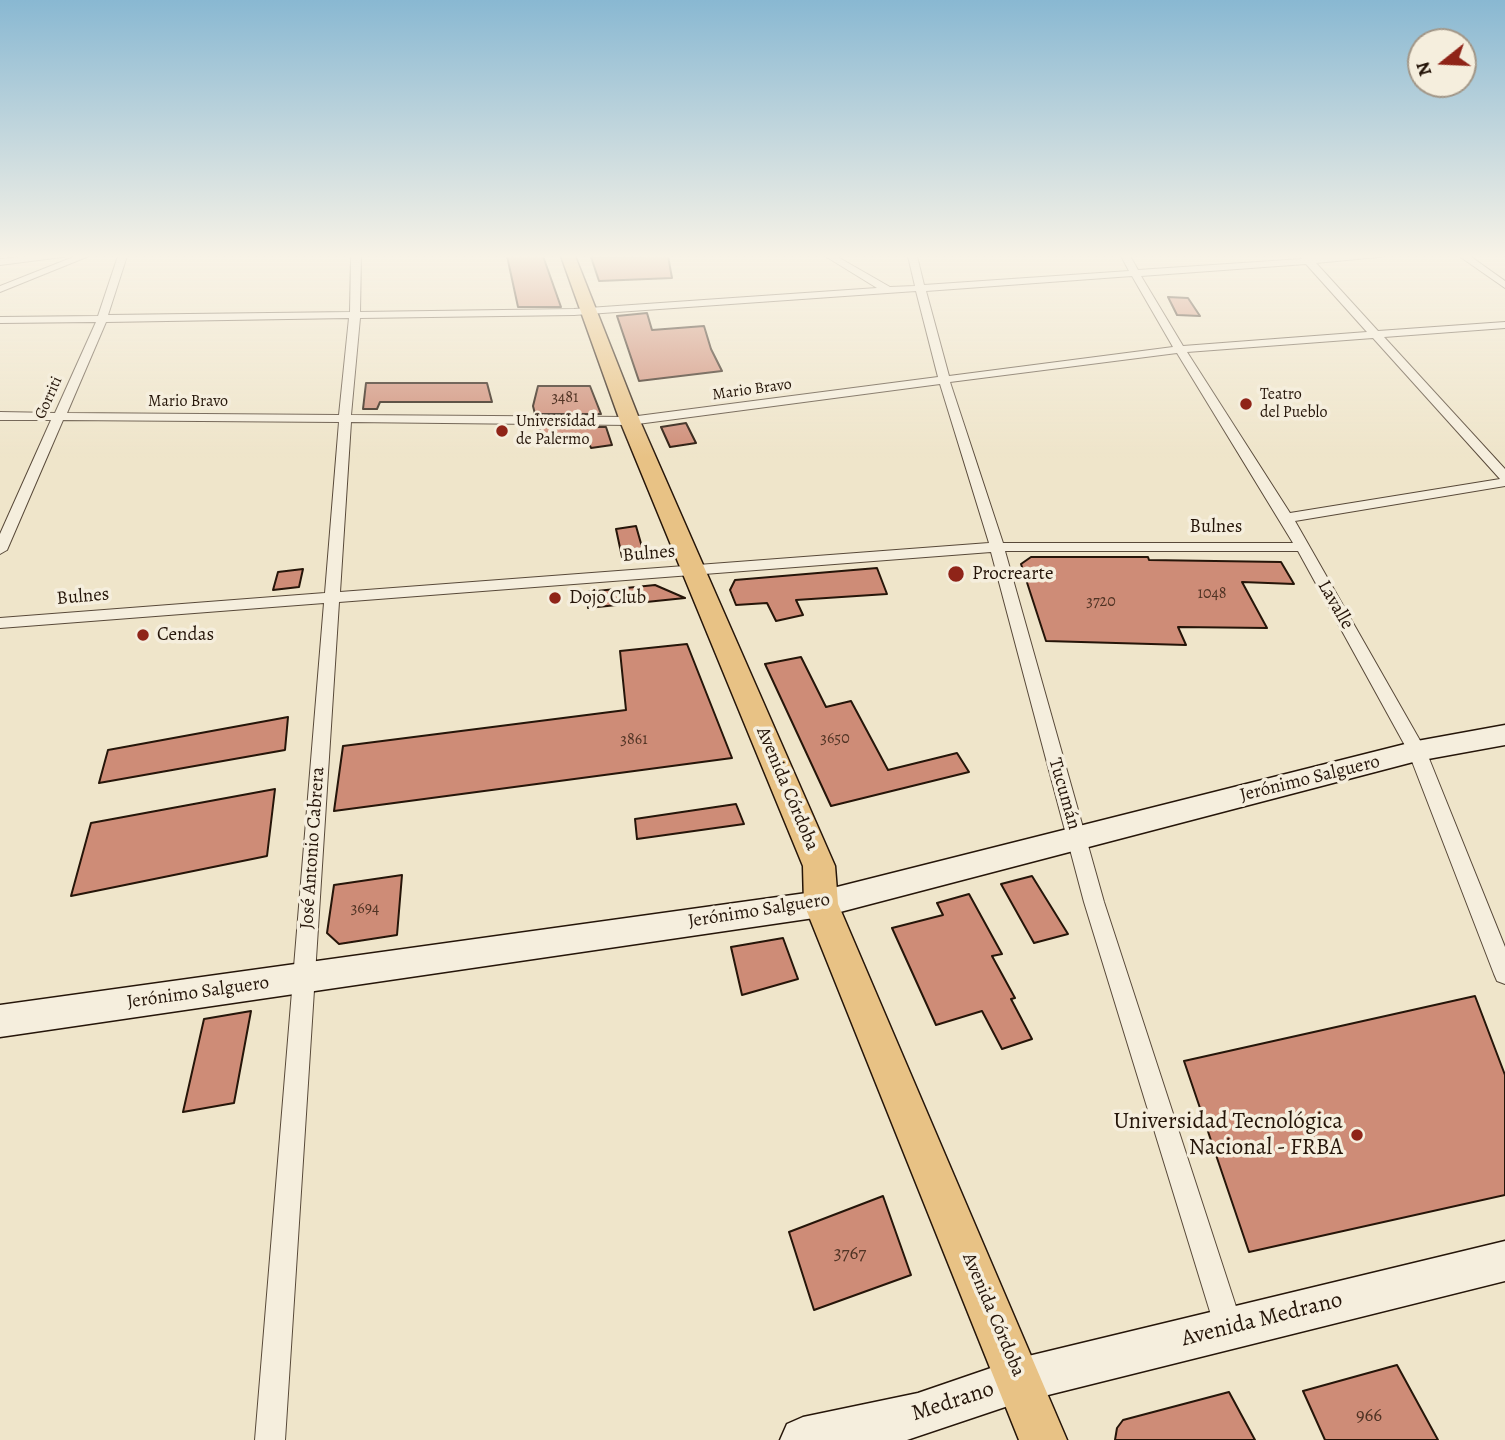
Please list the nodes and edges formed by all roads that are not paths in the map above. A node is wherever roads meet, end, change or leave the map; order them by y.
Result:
1 (100, 323) edge
2 (354, 323) edge
3 (594, 323) edge
4 (929, 323) edge
5 (1165, 323) edge
6 (1364, 323) edge
7 (1505, 325) edge
8 (1375, 335) junction
9 (1180, 349) junction
10 (944, 380) junction
11 (0, 416) edge
12 (60, 417) junction
13 (345, 419) junction
14 (630, 421) junction
15 (1505, 480) edge
16 (1286, 518) junction
17 (997, 547) junction
18 (1301, 547) junction
19 (0, 550) edge
20 (692, 569) junction
21 (332, 596) junction
22 (0, 623) edge
23 (1505, 735) edge
24 (1418, 751) junction
25 (1077, 839) junction
26 (821, 904) junction
27 (1505, 974) edge
28 (304, 978) junction
29 (0, 1021) edge
30 (1505, 1261) edge
31 (1229, 1328) junction
32 (1020, 1380) junction
33 (271, 1440) edge
34 (803, 1440) edge
35 (1043, 1440) edge

1 - 12 street, Gorriti
2 - 13 street, José Antonio Cabrera
3 - 14 main road, Avenida Córdoba
4 - 10 street, Tucumán
5 - 9 street, Lavalle
6 - 8 street
7 - 8 street, Mario Bravo
8 - 9 street, Mario Bravo
8 - 15 street
9 - 10 street, Mario Bravo
9 - 16 street, Lavalle
10 - 14 street, Mario Bravo
10 - 17 street, Tucumán
11 - 12 street, Mario Bravo
12 - 13 street, Mario Bravo
12 - 19 street, Gorriti
13 - 14 street, Mario Bravo
13 - 21 street, José Antonio Cabrera
14 - 20 main road, Avenida Córdoba
15 - 16 street
16 - 18 street, Lavalle
17 - 18 street, Bulnes
17 - 20 street, Bulnes
17 - 25 street, Tucumán
18 - 24 street, Lavalle
20 - 21 street, Bulnes
20 - 26 main road, Avenida Córdoba
21 - 22 street, Bulnes
21 - 28 street, José Antonio Cabrera
23 - 24 street, Jerónimo Salguero
24 - 25 street, Jerónimo Salguero
24 - 27 street, Lavalle
25 - 26 street, Jerónimo Salguero
25 - 31 street, Tucumán
26 - 28 street, Jerónimo Salguero
26 - 32 main road, Avenida Córdoba
28 - 29 street, Jerónimo Salguero
28 - 33 street, José Antonio Cabrera
30 - 31 street, Avenida Medrano
31 - 32 street, Avenida Medrano
32 - 34 street, Medrano
32 - 35 main road, Avenida Córdoba

